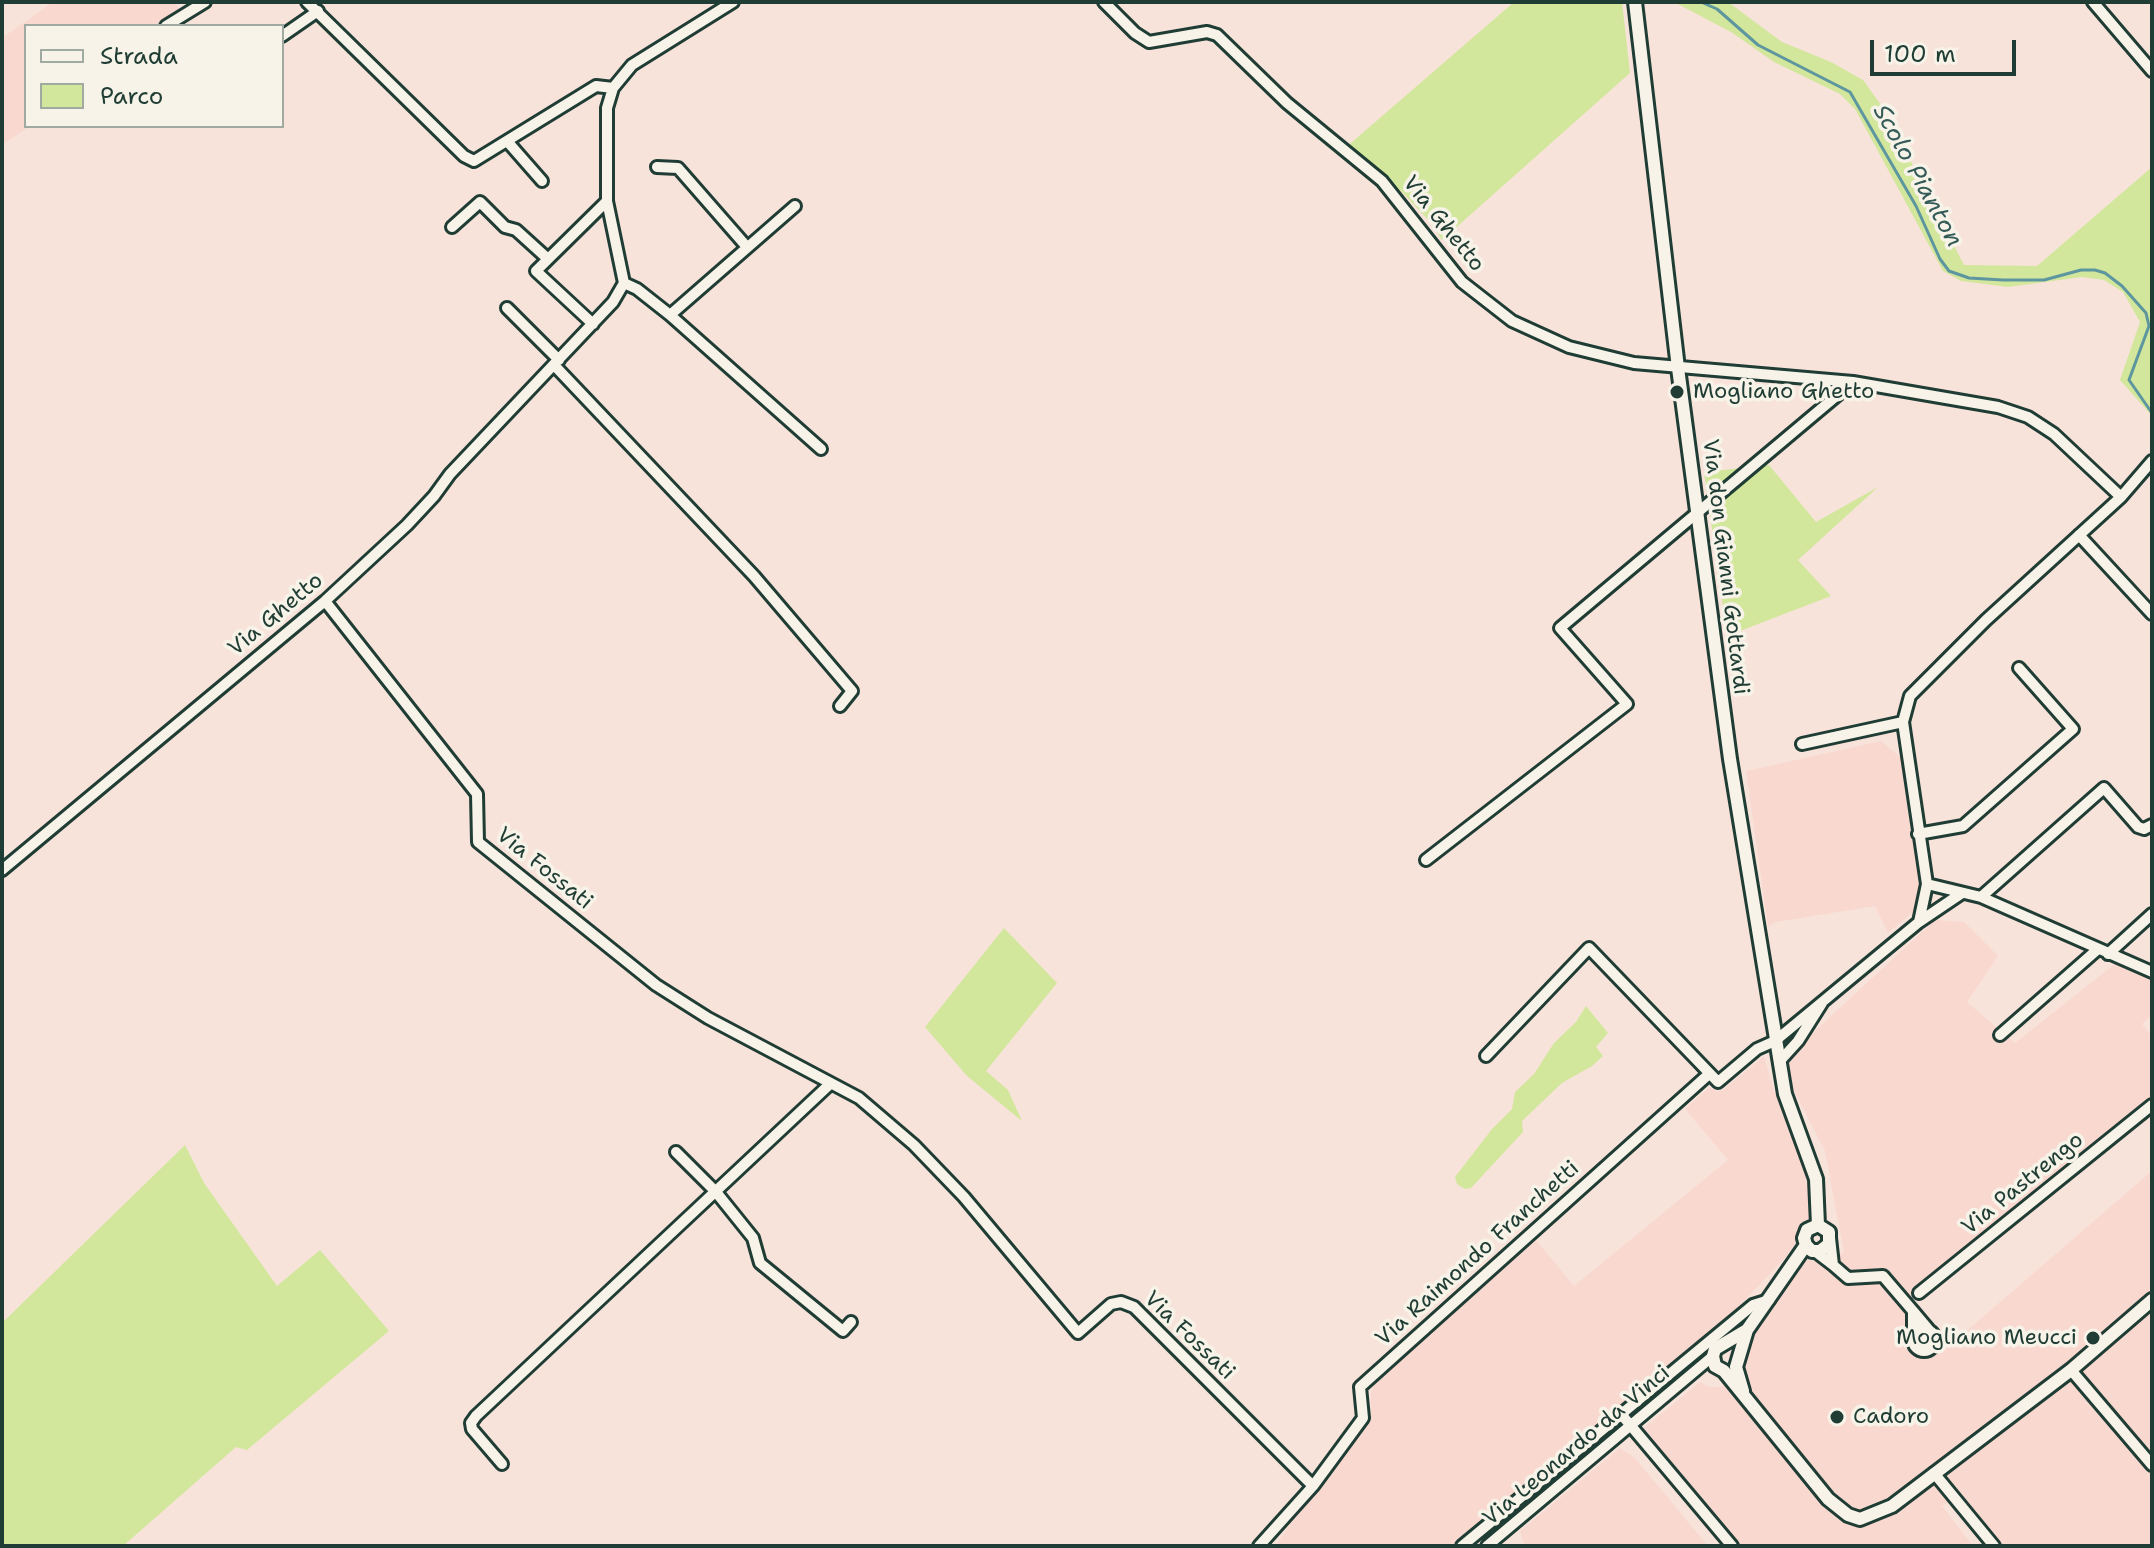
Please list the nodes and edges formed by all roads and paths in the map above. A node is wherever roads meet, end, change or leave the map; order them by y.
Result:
1 (205, 2) edge
2 (307, 2) edge
3 (733, 2) edge
4 (1104, 2) edge
5 (1635, 2) edge
6 (2093, 2) edge
7 (318, 11) junction
8 (169, 24) edge
9 (284, 35) edge
10 (2152, 71) edge
11 (613, 88) junction
12 (507, 141) junction
13 (657, 167) dead end
14 (542, 181) dead end
15 (607, 201) junction
16 (795, 206) dead end
17 (452, 227) dead end
18 (747, 247) junction
19 (548, 259) junction
20 (624, 283) junction
21 (507, 308) dead end
22 (670, 315) junction
23 (593, 324) junction
24 (556, 362) junction
25 (1678, 368) junction
26 (1853, 382) junction
27 (821, 449) dead end
28 (2152, 461) edge
29 (2121, 497) junction
30 (1698, 512) junction
31 (2079, 535) junction
32 (325, 601) junction
33 (2152, 614) edge
34 (2019, 668) dead end
35 (840, 706) dead end
36 (1903, 722) junction
37 (1802, 744) dead end
38 (2152, 825) edge
39 (1918, 834) junction
40 (1426, 860) dead end
41 (2, 870) edge
42 (1927, 884) junction
43 (1962, 893) junction
44 (1981, 897) junction
45 (2152, 914) edge
46 (1919, 922) junction
47 (2103, 951) junction
48 (2152, 972) edge
49 (1825, 997) junction
50 (2000, 1035) dead end
51 (1775, 1041) junction
52 (1486, 1056) dead end
53 (1779, 1062) junction
54 (1709, 1074) junction
55 (830, 1084) junction
56 (2152, 1105) edge
57 (676, 1152) dead end
58 (716, 1192) junction
59 (1818, 1225) junction
60 (1830, 1238) junction
61 (1811, 1248) junction
62 (1833, 1265) junction
63 (1919, 1293) dead end
64 (1771, 1299) junction
65 (2152, 1300) edge
66 (1913, 1311) junction
67 (851, 1322) dead end
68 (1747, 1330) junction
69 (1929, 1330) junction
70 (1913, 1338) junction
71 (1726, 1344) junction
72 (1739, 1352) junction
73 (1713, 1356) junction
74 (1726, 1369) junction
75 (2071, 1370) junction
76 (1692, 1376) junction
77 (1621, 1414) junction
78 (1632, 1427) junction
79 (502, 1464) dead end
80 (2152, 1465) edge
81 (1934, 1473) junction
82 (1313, 1486) junction
83 (1484, 1527) junction
84 (1494, 1544) edge
85 (1259, 1546) edge
86 (1462, 1546) edge
87 (1732, 1546) edge
88 (1994, 1546) edge

1 - 8 street
2 - 7 street
3 - 11 street
4 - 25 street, Via Ghetto
5 - 25 main road, Via don Gianni Gottardi
6 - 10 street
7 - 9 street
7 - 12 street
11 - 12 street
11 - 15 street
12 - 14 street
13 - 18 street
15 - 19 street
15 - 20 street
16 - 18 street
17 - 19 street
18 - 22 street
19 - 23 street
20 - 22 street
20 - 23 street, Via Ghetto
21 - 24 street
22 - 27 street
23 - 24 street, Via Ghetto
24 - 32 street, Via Ghetto
24 - 35 street
25 - 26 street, Via Ghetto
25 - 30 main road, Via don Gianni Gottardi
26 - 29 street, Via Ghetto
26 - 30 street
28 - 29 street
29 - 31 street
30 - 40 street
30 - 51 main road, Via don Gianni Gottardi
31 - 33 street
31 - 36 street
32 - 41 street, Via Ghetto
32 - 55 street, Via Fossati
34 - 39 street
36 - 37 street
36 - 39 street
38 - 44 street
39 - 42 street
42 - 43 street
42 - 46 street
43 - 44 street
43 - 46 street
44 - 47 street
45 - 47 street
46 - 49 street
47 - 48 street
47 - 50 street
49 - 51 street
49 - 53 street
51 - 53 main road, Via don Gianni Gottardi
51 - 54 street, Via Raimondo Franchetti
52 - 54 street
53 - 59 main road, Via don Gianni Gottardi
54 - 82 street, Via Raimondo Franchetti
55 - 58 street
55 - 82 street, Via Fossati
56 - 63 street, Via Pastrengo
57 - 58 street
58 - 67 street
58 - 79 street
59 - 60 main road
59 - 61 main road
60 - 61 main road
60 - 62 street
61 - 62 street
61 - 64 main road
62 - 66 street
64 - 68 main road
64 - 77 street
65 - 75 main road
66 - 69 street
66 - 70 street
68 - 71 main road
68 - 72 main road
69 - 70 street
69 - 70 street
71 - 72 main road
71 - 73 main road
72 - 74 main road
73 - 74 main road
73 - 76 street, Via Leonardo da Vinci
74 - 76 street, Via Leonardo da Vinci
74 - 81 main road
75 - 80 street
75 - 81 main road
76 - 78 street, Via Leonardo da Vinci
77 - 78 street
77 - 83 street
78 - 84 street, Via Leonardo da Vinci
78 - 87 street
81 - 88 street
82 - 85 street
83 - 84 street
83 - 86 street

